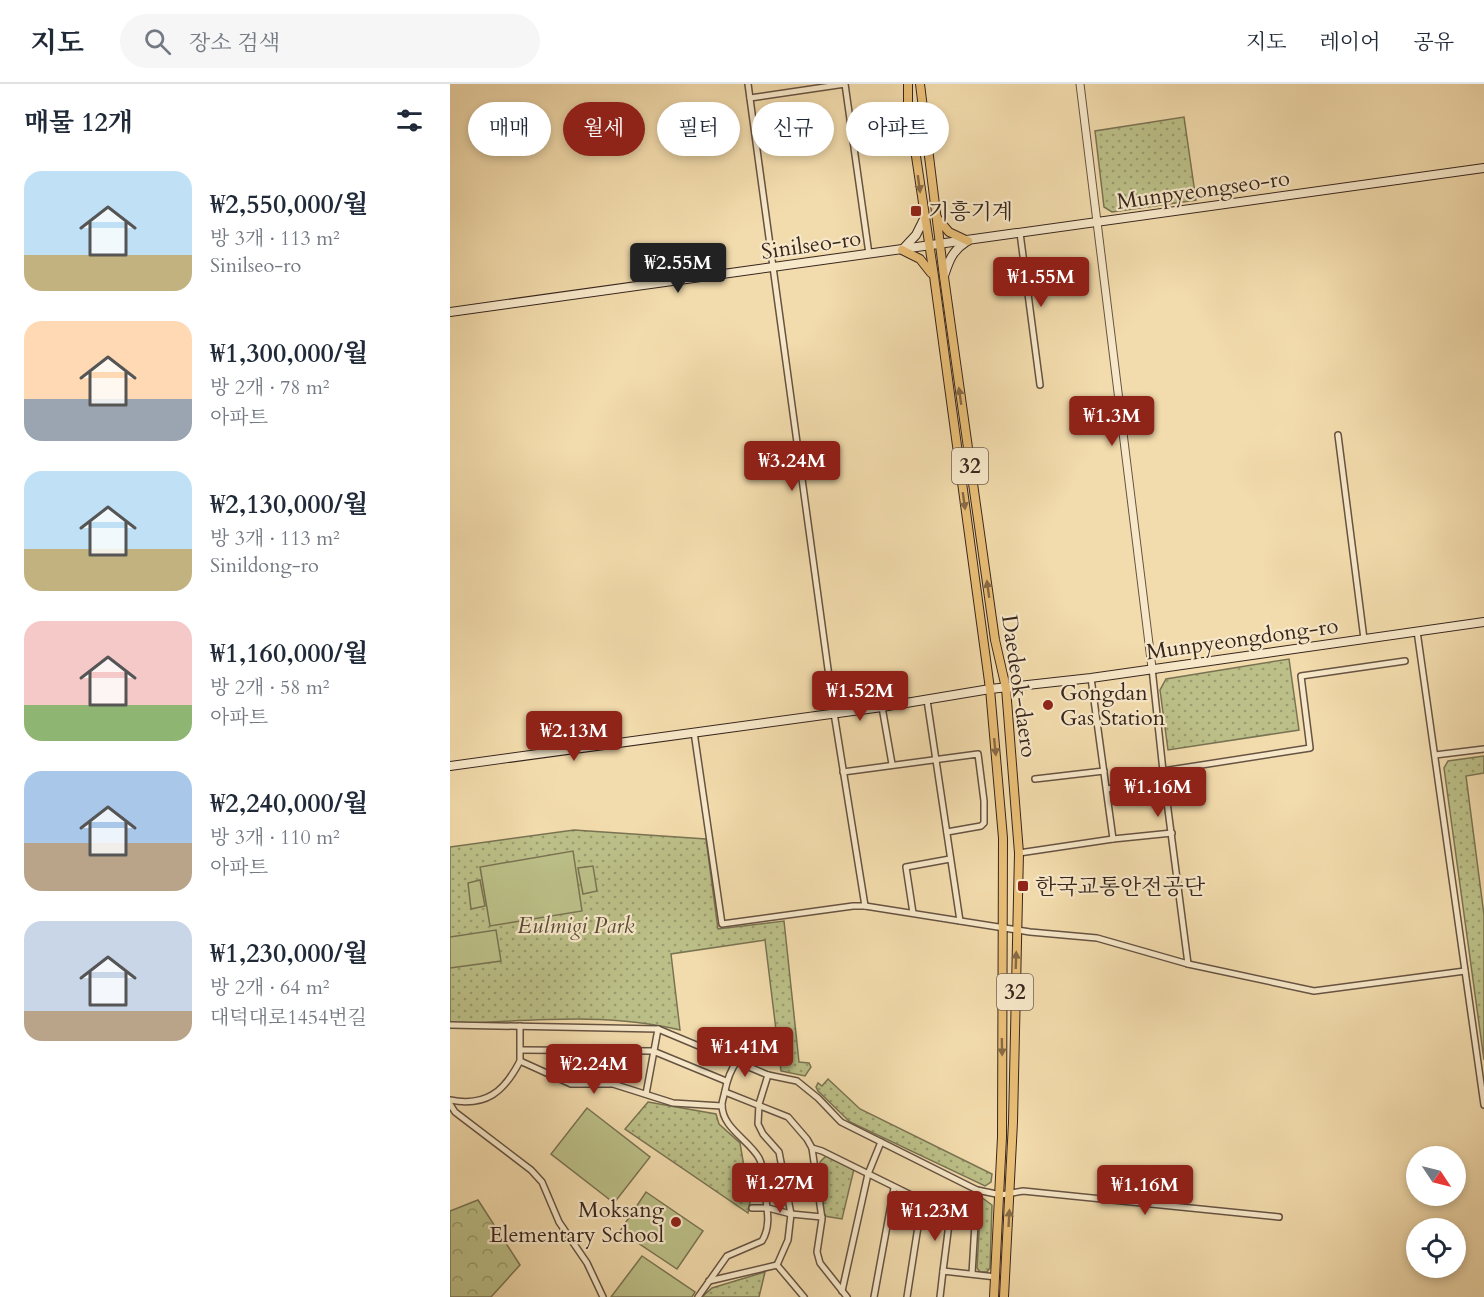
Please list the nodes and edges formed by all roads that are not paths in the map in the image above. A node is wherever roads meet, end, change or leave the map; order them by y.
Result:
1 (748, 84) edge
2 (845, 84) edge
3 (908, 84) edge
4 (920, 84) edge
5 (1080, 84) edge
6 (750, 98) junction
7 (1484, 168) edge
8 (937, 218) junction
9 (924, 219) junction
10 (1097, 223) junction
11 (1020, 233) junction
12 (968, 241) junction
13 (940, 244) junction
14 (928, 246) junction
15 (902, 250) junction
16 (869, 254) junction
17 (772, 268) junction
18 (934, 276) junction
19 (944, 277) junction
20 (450, 312) edge
21 (1040, 385) dead end
22 (1338, 435) dead end
23 (1484, 622) edge
24 (1417, 631) junction
25 (1364, 639) junction
26 (1405, 660) dead end
27 (1152, 668) junction
28 (1091, 678) junction
29 (1006, 688) junction
30 (990, 689) junction
31 (927, 700) junction
32 (882, 706) junction
33 (834, 712) junction
34 (694, 732) junction
35 (1484, 749) edge
36 (1435, 756) junction
37 (936, 759) junction
38 (892, 764) junction
39 (450, 766) edge
40 (1104, 771) junction
41 (1163, 771) junction
42 (843, 772) junction
43 (1035, 779) dead end
44 (1164, 780) junction
45 (1107, 789) junction
46 (947, 832) junction
47 (1172, 833) junction
48 (1113, 839) junction
49 (1019, 853) junction
50 (950, 860) junction
51 (865, 906) junction
52 (913, 913) junction
53 (960, 921) junction
54 (1002, 927) junction
55 (1016, 929) junction
56 (1188, 964) junction
57 (1465, 971) junction
58 (450, 1025) edge
59 (520, 1026) junction
60 (658, 1029) junction
61 (521, 1050) junction
62 (653, 1051) junction
63 (520, 1061) junction
64 (736, 1061) junction
65 (768, 1076) junction
66 (726, 1081) junction
67 (725, 1092) junction
68 (646, 1094) junction
69 (450, 1102) edge
70 (759, 1104) junction
71 (1484, 1105) edge
72 (722, 1106) junction
73 (881, 1142) junction
74 (812, 1148) junction
75 (868, 1174) junction
76 (894, 1188) junction
77 (977, 1190) junction
78 (1005, 1194) junction
79 (922, 1201) junction
80 (752, 1208) dead end
81 (768, 1208) junction
82 (791, 1214) junction
83 (950, 1216) junction
84 (822, 1217) junction
85 (1279, 1217) dead end
86 (974, 1226) junction
87 (777, 1265) junction
88 (943, 1271) junction
89 (972, 1274) junction
90 (996, 1277) junction
91 (709, 1281) junction
92 (842, 1291) junction
93 (603, 1297) edge
94 (698, 1297) edge
95 (804, 1297) edge
96 (847, 1297) edge
97 (874, 1297) edge
98 (907, 1297) edge
99 (940, 1297) edge
100 (994, 1297) edge
101 (1004, 1297) edge

1 - 6 street
2 - 6 street
2 - 16 street
3 -> 9 main road, Daedeok-daero / 32
4 - 8 main road, Daedeok-daero / 32
5 - 10 street
6 - 17 street
7 - 10 main road, Munpyeongseo-ro
8 - 12 main road
8 - 13 main road, Daedeok-daero / 32
9 - 14 main road, Daedeok-daero / 32
9 - 15 main road
10 - 11 main road, Munpyeongseo-ro
10 - 27 street
11 - 12 main road, Munpyeongseo-ro
11 - 21 street
12 - 13 main road, Munpyeongseo-ro
12 - 19 main road
13 - 14 main road, Munpyeongseo-ro
13 - 19 main road, Daedeok-daero / 32
14 - 15 main road, Sinilseo-ro
14 - 18 main road, Daedeok-daero / 32
15 - 16 main road, Sinilseo-ro
15 - 18 main road
16 - 17 main road, Sinilseo-ro
17 - 20 main road, Sinilseo-ro
17 - 33 street
18 -> 30 main road, Daedeok-daero / 32
29 -> 19 main road, Daedeok-daero / 32
22 - 25 street
23 - 24 main road, Munpyeongdong-ro
24 - 25 main road, Munpyeongdong-ro
24 - 36 street
25 - 27 main road, Munpyeongdong-ro
26 - 41 street
27 - 28 main road, Munpyeongdong-ro
27 - 41 street
28 - 29 main road, Munpyeongdong-ro
28 - 40 street
29 - 30 main road, Munpyeongdong-ro
29 - 49 main road, Daedeok-daero / 32
30 - 31 main road, Munpyeongdong-ro
30 -> 54 main road, Daedeok-daero / 32
31 - 32 main road, Munpyeongdong-ro
31 - 37 street
32 - 33 main road, Munpyeongdong-ro
32 - 38 street
33 - 34 main road, Munpyeongdong-ro
33 - 42 street
34 - 39 main road, Munpyeongdong-ro
34 - 51 street
35 - 36 street
36 - 57 street
37 - 38 street
37 - 46 street
37 - 46 street
38 - 42 street
40 - 43 street
40 - 45 street
41 - 44 street
42 - 51 street
44 - 45 street
44 - 47 street
45 - 48 street
46 - 50 street
47 - 48 street
47 - 56 street
48 - 49 street
49 - 55 main road, Daedeok-daero / 32
50 - 52 street
50 - 53 street
51 - 52 street
52 - 53 street
53 - 54 street
54 - 55 street
54 -> 78 main road, Daedeok-daero / 32
55 - 56 street
78 -> 55 main road, Daedeok-daero / 32
56 - 57 street
57 - 71 street
58 - 59 street
59 - 60 street
59 - 61 street
60 - 62 street
60 - 64 street
61 - 62 street
61 - 63 street
62 - 66 street
62 - 68 street
63 - 68 street
63 - 69 street
64 - 65 street
64 - 66 street
65 - 70 street
65 - 73 street
66 - 67 street
67 - 70 street
67 - 72 street
68 - 72 street
69 - 93 street
70 - 74 street
70 - 82 street
72 - 81 street
73 - 75 street
73 - 77 street
74 - 75 street
74 - 84 street
75 - 76 street
75 - 92 street
76 - 79 street
76 - 97 street
77 - 78 street
77 - 86 street
78 - 85 street
78 - 90 main road, Daedeok-daero / 32
101 -> 78 main road, Daedeok-daero / 32
79 - 83 street
79 - 98 street
80 - 81 street
81 - 82 street
81 - 91 street
82 - 84 street
82 - 87 street
83 - 86 street
83 - 88 street
84 - 92 street
86 - 89 street
87 - 91 street
87 - 95 street
88 - 89 street
88 - 99 street
89 - 90 street
90 - 100 main road, Daedeok-daero / 32
91 - 94 street
92 - 96 street

